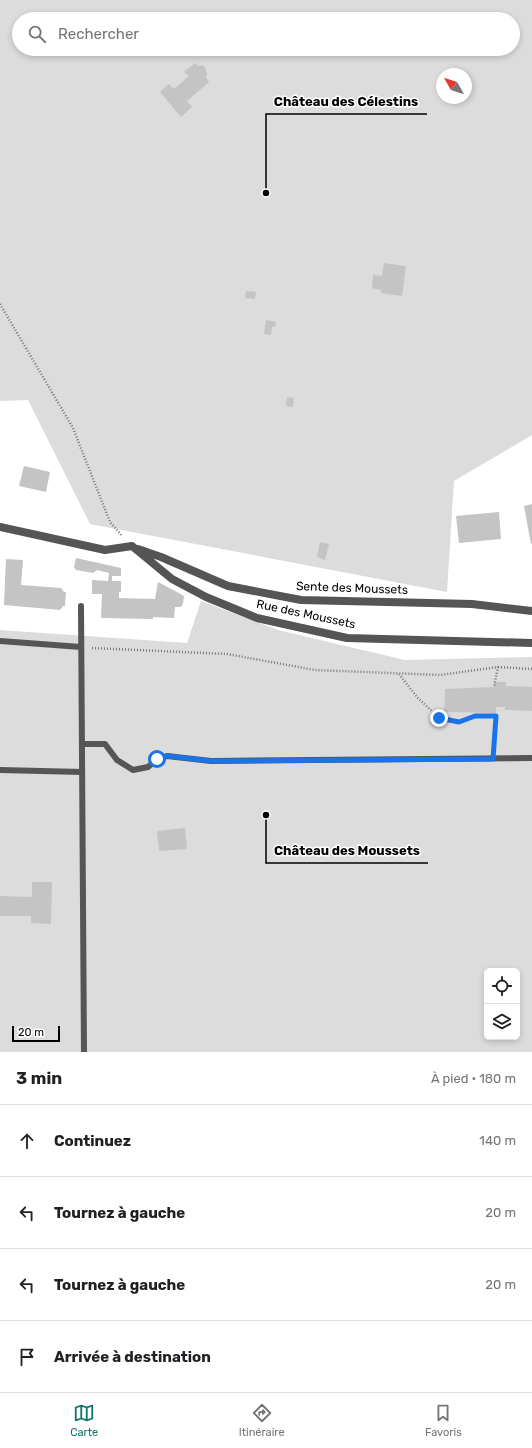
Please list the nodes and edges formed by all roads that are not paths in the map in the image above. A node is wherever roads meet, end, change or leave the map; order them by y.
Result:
1 (0, 528) edge
2 (132, 546) junction
3 (81, 606) dead end
4 (532, 611) edge
5 (0, 641) edge
6 (532, 643) edge
7 (81, 647) junction
8 (82, 744) junction
9 (532, 758) edge
10 (0, 770) edge
11 (82, 772) junction
12 (84, 1052) edge

1 - 2 street
2 - 4 street, Sente des Moussets
2 - 6 street, Rue des Moussets
3 - 7 lane
5 - 7 lane
7 - 8 lane
8 - 9 lane
8 - 11 lane
10 - 11 lane
11 - 12 lane

